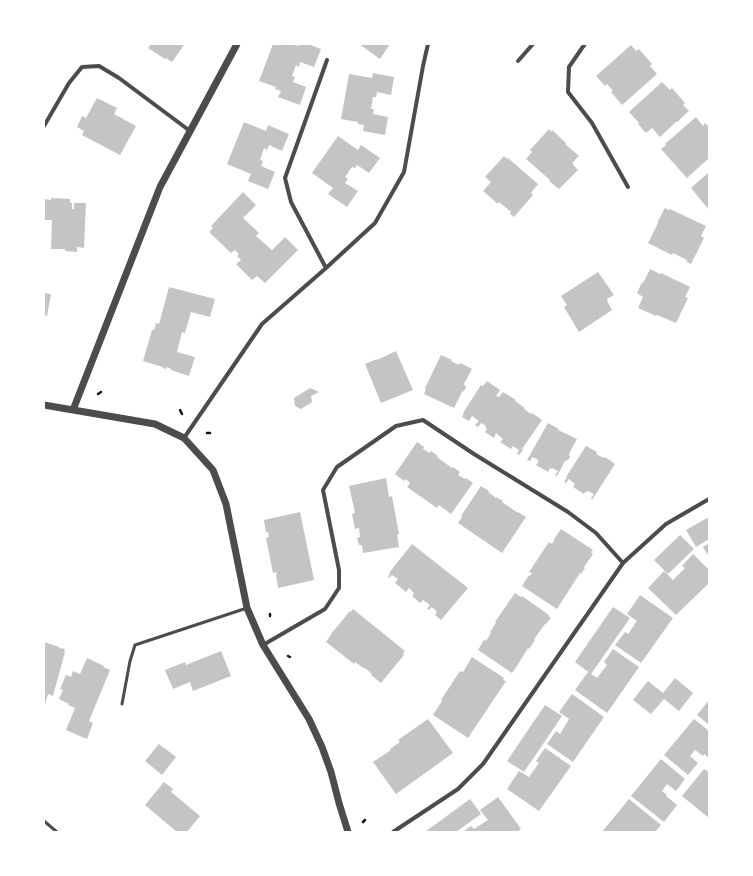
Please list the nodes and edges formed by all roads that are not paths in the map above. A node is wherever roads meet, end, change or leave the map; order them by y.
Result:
1 (237, 44) edge
2 (428, 44) edge
3 (533, 44) edge
4 (585, 44) edge
5 (328, 60) dead end
6 (518, 61) dead end
7 (44, 126) edge
8 (190, 131) junction
9 (628, 187) dead end
10 (326, 268) junction
11 (44, 405) edge
12 (73, 410) junction
13 (184, 438) junction
14 (709, 499) edge
15 (623, 563) junction
16 (247, 608) junction
17 (263, 645) junction
18 (122, 704) dead end
19 (44, 821) edge
20 (57, 832) edge
21 (348, 832) edge
22 (393, 832) edge

1 - 8 street
2 - 10 street
3 - 6 street
4 - 9 street
5 - 10 street
7 - 8 street
8 - 12 street
10 - 13 street
11 - 12 street
12 - 13 street
13 - 16 street
14 - 15 street
15 - 17 street
15 - 22 street
16 - 17 street
16 - 18 lane
17 - 21 street
19 - 20 lane

